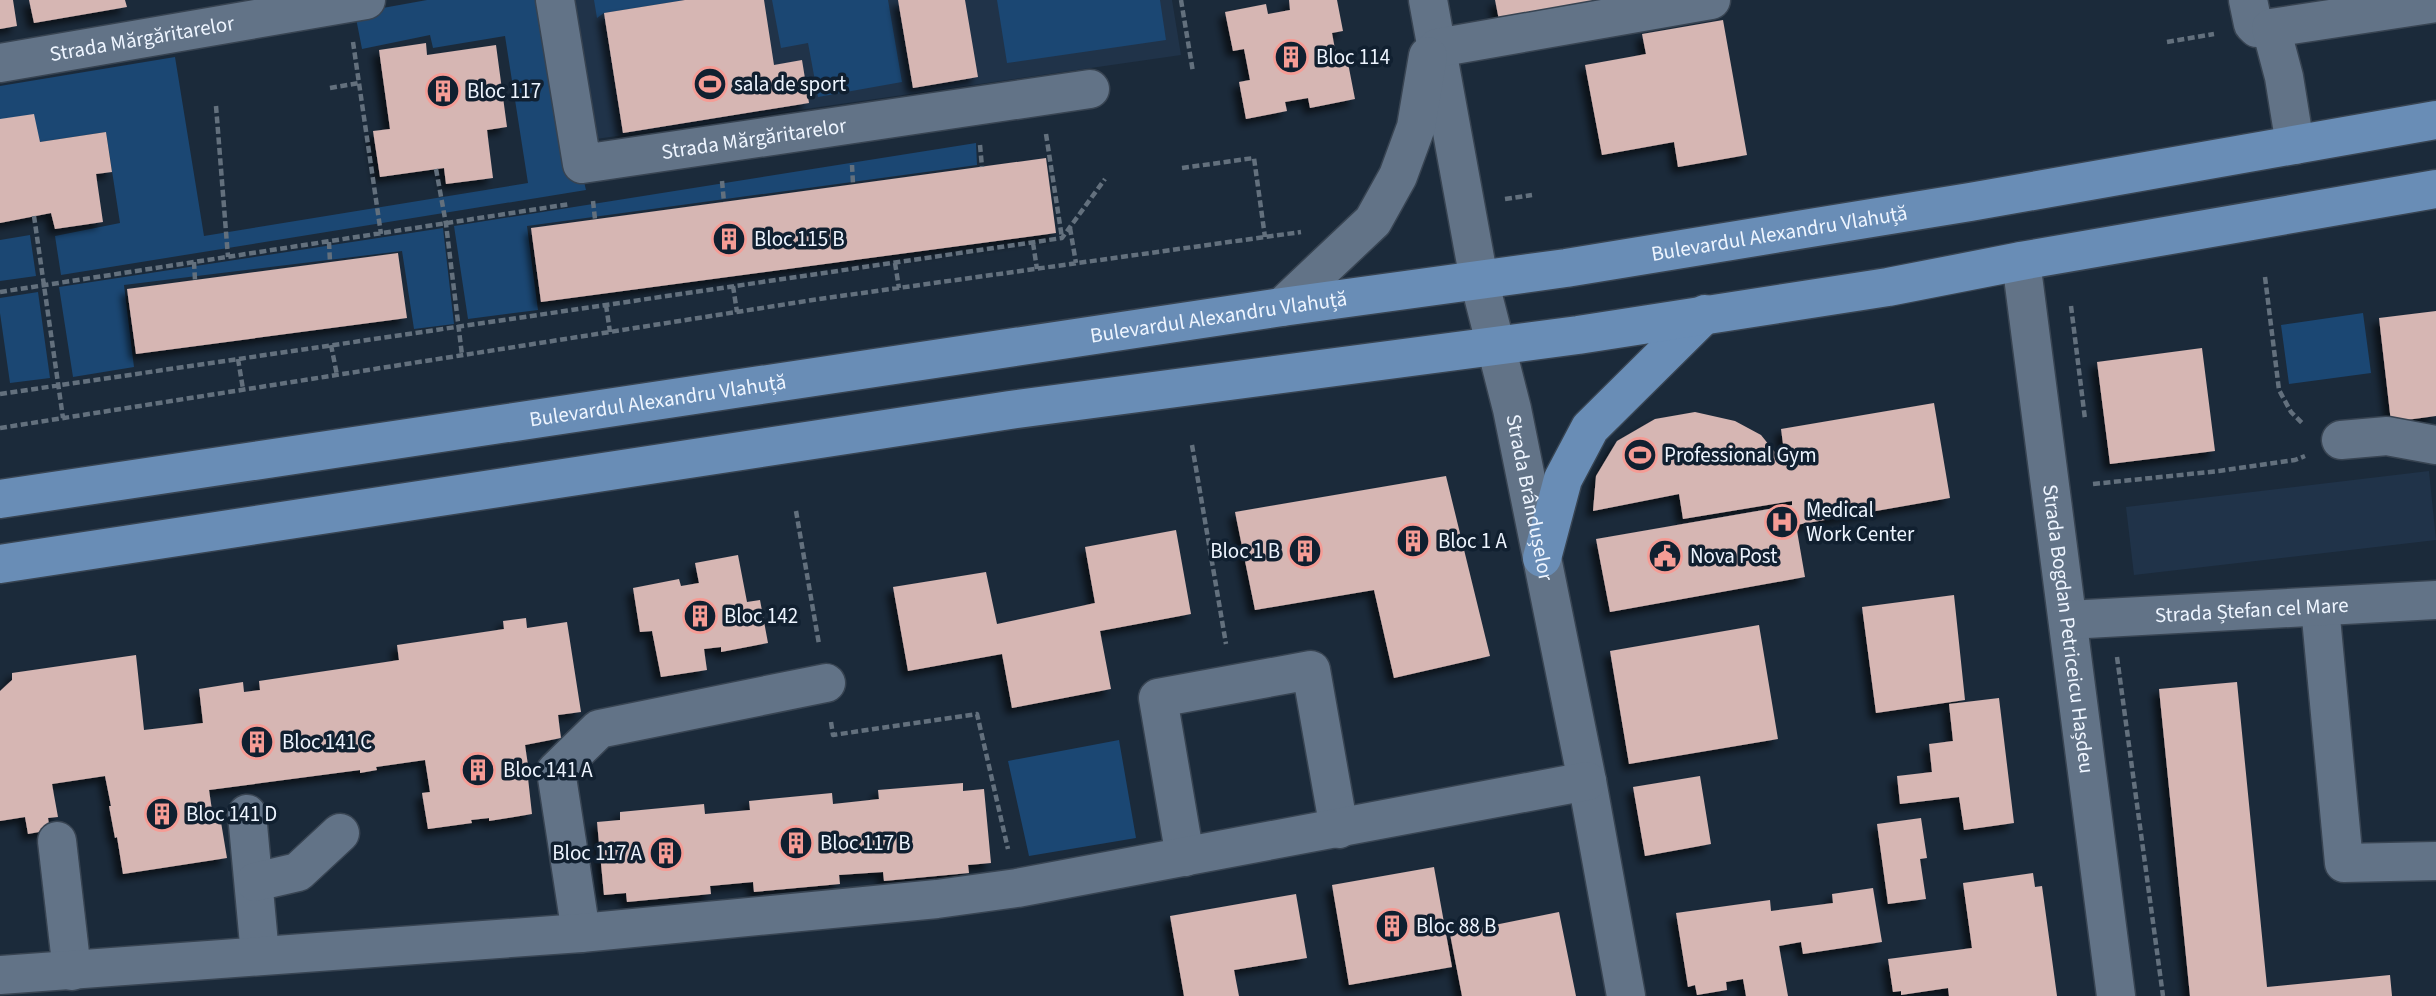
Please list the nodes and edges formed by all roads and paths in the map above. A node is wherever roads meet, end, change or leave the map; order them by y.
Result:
1 (555, 0) edge
2 (1181, 0) edge
3 (1711, 0) edge
4 (356, 2) edge
5 (2436, 3) edge
6 (2260, 14) edge
7 (1432, 23) edge
8 (0, 63) edge
9 (1193, 72) dead end
10 (359, 83) junction
11 (330, 88) dead end
12 (1090, 89) dead end
13 (216, 106) dead end
14 (2436, 120) edge
15 (1045, 131) dead end
16 (979, 141) dead end
17 (2295, 145) junction
18 (851, 160) dead end
19 (982, 167) dead end
20 (1182, 168) dead end
21 (436, 169) dead end
22 (734, 178) dead end
23 (1105, 179) dead end
24 (853, 184) dead end
25 (2436, 189) edge
26 (601, 199) dead end
27 (593, 200) junction
28 (724, 201) dead end
29 (34, 216) dead end
30 (595, 219) dead end
31 (446, 224) junction
32 (1070, 227) junction
33 (1303, 232) dead end
34 (381, 233) junction
35 (1265, 237) junction
36 (1062, 239) junction
37 (328, 242) junction
38 (1033, 243) junction
39 (228, 257) junction
40 (2021, 261) junction
41 (194, 262) junction
42 (330, 262) dead end
43 (895, 263) junction
44 (1076, 263) junction
45 (1037, 269) junction
46 (2265, 277) dead end
47 (195, 280) dead end
48 (1479, 280) junction
49 (44, 285) junction
50 (733, 286) junction
51 (899, 288) junction
52 (0, 292) edge
53 (606, 305) junction
54 (1282, 307) junction
55 (737, 312) junction
56 (1705, 314) junction
57 (459, 327) junction
58 (610, 332) junction
59 (331, 345) junction
60 (1497, 345) junction
61 (462, 355) junction
62 (238, 359) junction
63 (337, 375) junction
64 (59, 386) junction
65 (243, 390) junction
66 (0, 394) edge
67 (63, 418) junction
68 (0, 428) edge
69 (2341, 440) junction
70 (1192, 445) dead end
71 (2436, 445) edge
72 (2093, 484) dead end
73 (0, 499) edge
74 (796, 511) dead end
75 (1542, 558) junction
76 (0, 564) edge
77 (2436, 600) edge
78 (2319, 607) junction
79 (2068, 620) junction
80 (826, 683) junction
81 (1233, 684) junction
82 (1587, 781) junction
83 (247, 814) dead end
84 (1339, 829) junction
85 (340, 833) dead end
86 (58, 841) dead end
87 (1185, 857) junction
88 (2436, 860) edge
89 (255, 882) junction
90 (1017, 888) junction
91 (581, 933) junction
92 (260, 955) junction
93 (72, 971) junction
94 (0, 975) edge
95 (1626, 996) edge
96 (2116, 996) edge

1 - 12 street, Strada Mărgăritarelor
2 - 9 path
3 - 7 street
4 - 8 street, Strada Mărgăritarelor
4 - 10 path
5 - 6 street
6 - 17 street
7 - 48 street, Strada Brândușelor
7 - 54 street
10 - 11 path
10 - 34 path
13 - 39 path
14 - 17 main road, Bulevardul Alexandru Vlahuță
15 - 36 path
16 - 19 path
17 - 48 main road, Bulevardul Alexandru Vlahuță
18 - 24 path
20 - 35 path
21 - 31 path
22 - 28 path
23 - 32 path
25 - 40 main road
26 - 27 path
27 - 30 path
27 - 31 path
29 - 49 path
31 - 34 path
31 - 57 path
32 - 36 path
32 - 44 path
33 - 35 path
34 - 37 path
35 - 44 path
36 - 38 path
37 - 39 path
37 - 42 path
38 - 43 path
38 - 45 path
39 - 41 path
40 - 56 main road
40 - 79 street, Strada Bogdan Petriceicu Hașdeu
41 - 47 path
41 - 49 path
43 - 50 path
43 - 51 path
44 - 45 path
45 - 51 path
46 - 69 path
48 - 54 main road, Bulevardul Alexandru Vlahuță
48 - 60 street, Strada Brândușelor
49 - 52 path
49 - 64 path
50 - 53 path
50 - 55 path
51 - 55 path
53 - 57 path
53 - 58 path
54 - 73 main road, Bulevardul Alexandru Vlahuță
55 - 58 path
56 - 60 main road
56 - 75 main road
57 - 59 path
57 - 61 path
58 - 61 path
59 - 62 path
59 - 63 path
60 - 75 street, Strada Brândușelor
60 - 76 main road
61 - 63 path
62 - 64 path
62 - 65 path
63 - 65 path
64 - 66 path
64 - 67 path
65 - 67 path
67 - 68 path
69 - 71 street
69 - 72 path
70 - 81 path
74 - 80 path
75 - 82 street, Strada Brândușelor
77 - 78 street, Strada Ștefan cel Mare
78 - 79 street, Strada Ștefan cel Mare
78 - 88 street
79 - 96 street, Strada Bogdan Petriceicu Hașdeu
80 - 90 path
80 - 91 street
81 - 84 street
81 - 87 street
82 - 84 street
82 - 95 street, Strada Brândușelor
83 - 89 street
84 - 87 street
85 - 89 street
86 - 93 street
87 - 90 street
89 - 92 street
90 - 91 street
91 - 92 street
92 - 93 street
93 - 94 street

